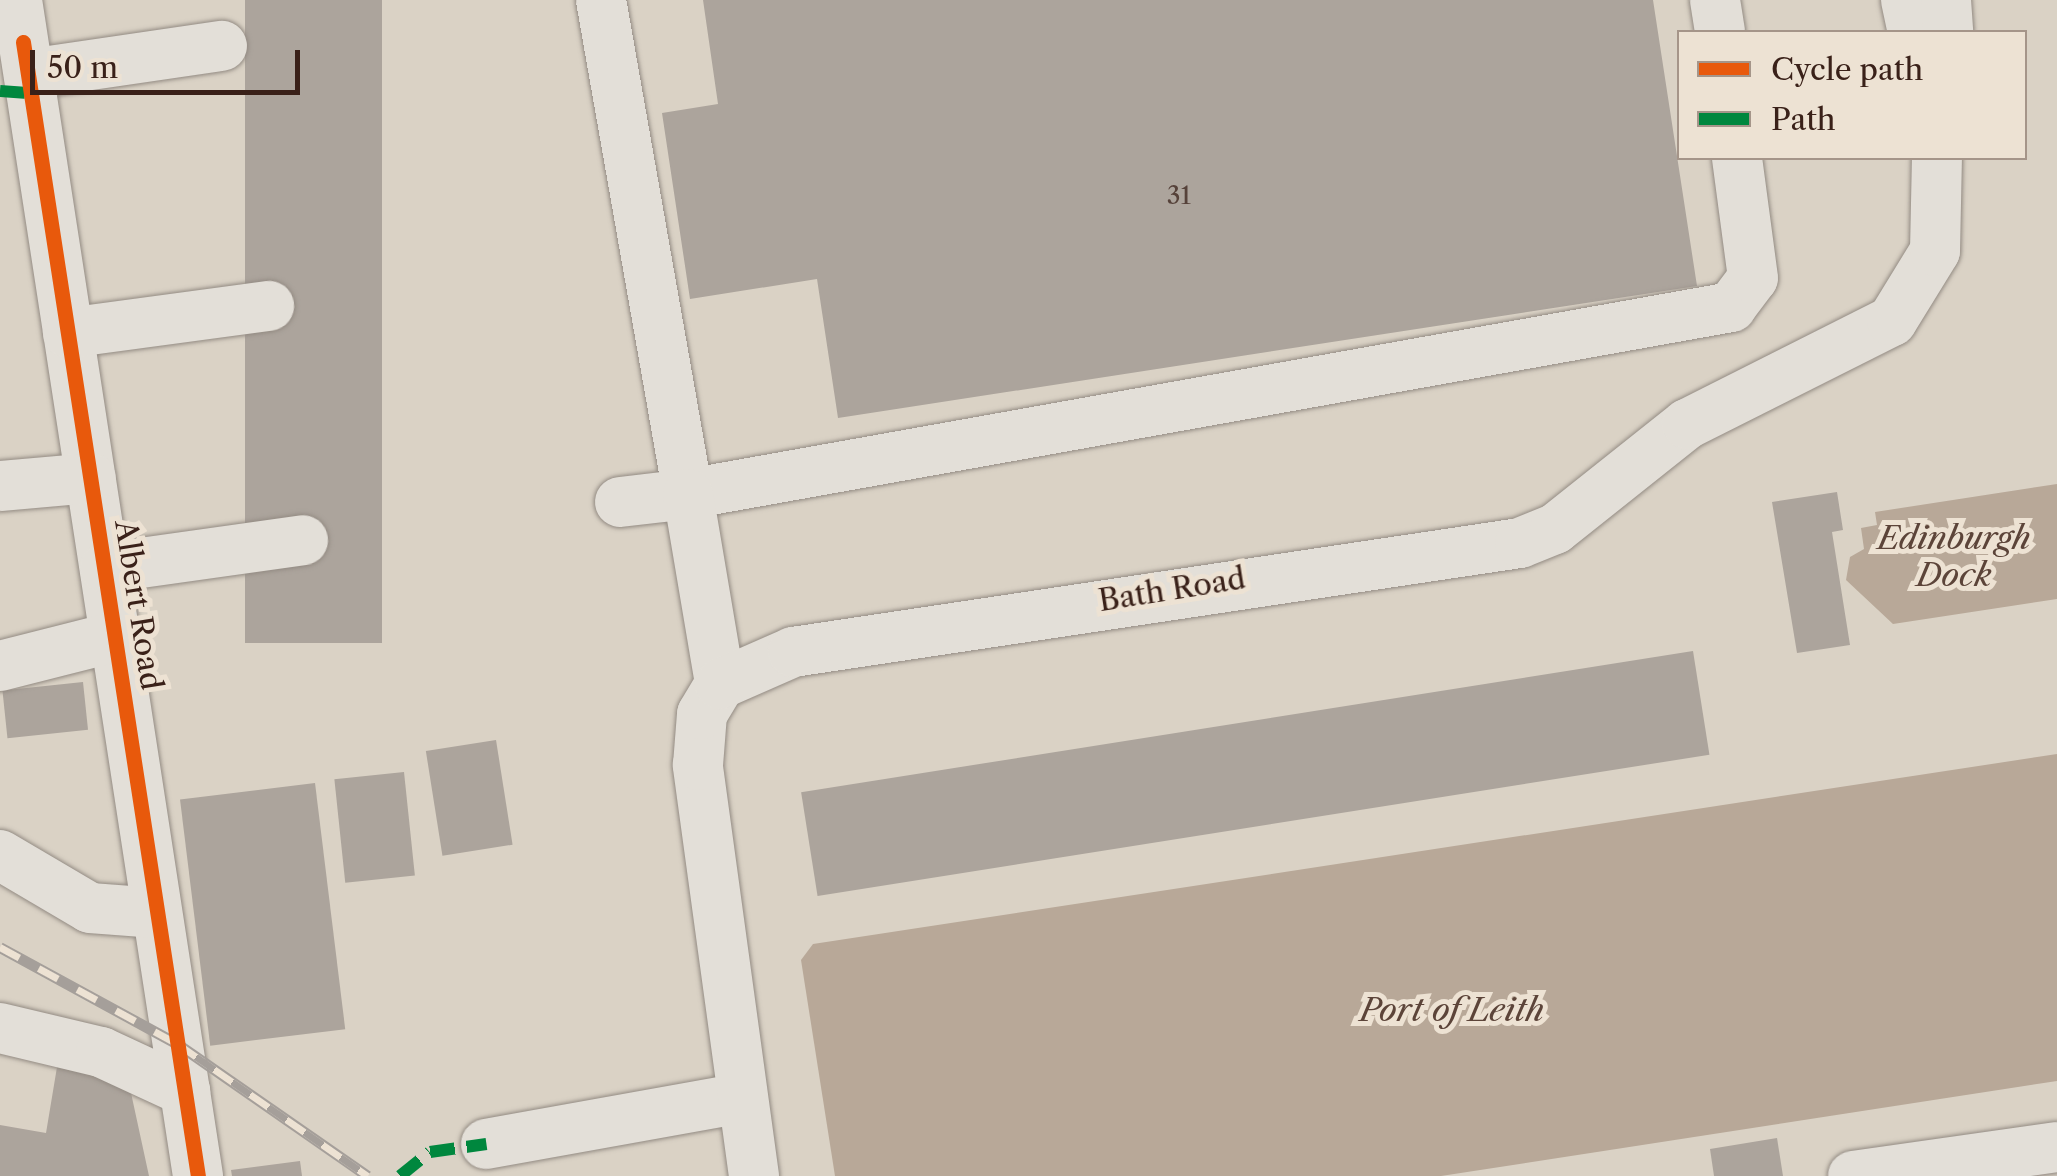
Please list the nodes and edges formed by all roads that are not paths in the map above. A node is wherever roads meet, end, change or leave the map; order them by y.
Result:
1 (601, 0) edge
2 (1715, 0) edge
3 (1906, 0) edge
4 (1946, 0) edge
5 (1720, 30) edge
6 (1912, 30) edge
7 (1948, 30) edge
8 (23, 39) edge
9 (222, 46) dead end
10 (1736, 160) edge
11 (1937, 160) edge
12 (269, 306) dead end
13 (68, 333) junction
14 (91, 478) junction
15 (0, 486) edge
16 (688, 494) junction
17 (620, 502) dead end
18 (303, 540) dead end
19 (105, 568) junction
20 (116, 637) junction
21 (0, 666) edge
22 (720, 684) junction
23 (0, 855) edge
24 (157, 913) junction
25 (0, 1028) edge
26 (185, 1091) junction
27 (742, 1098) junction
28 (486, 1144) dead end
29 (2057, 1146) edge
30 (198, 1176) edge
31 (754, 1176) edge
32 (1853, 1176) edge

1 - 16 street
2 - 5 street
3 - 6 street
4 - 7 street
8 - 9 street
8 - 13 street, Albert Road
10 - 16 street
11 - 22 street, Bath Road
12 - 13 street
13 - 14 street, Albert Road
14 - 15 street
14 - 19 street, Albert Road
16 - 17 street
16 - 22 street
18 - 19 street
19 - 20 street, Albert Road
20 - 21 street
20 - 24 street, Albert Road
22 - 27 street
23 - 24 street
24 - 26 street, Albert Road
25 - 26 street
26 - 30 street, Albert Road
27 - 28 street
27 - 31 street
29 - 32 street

